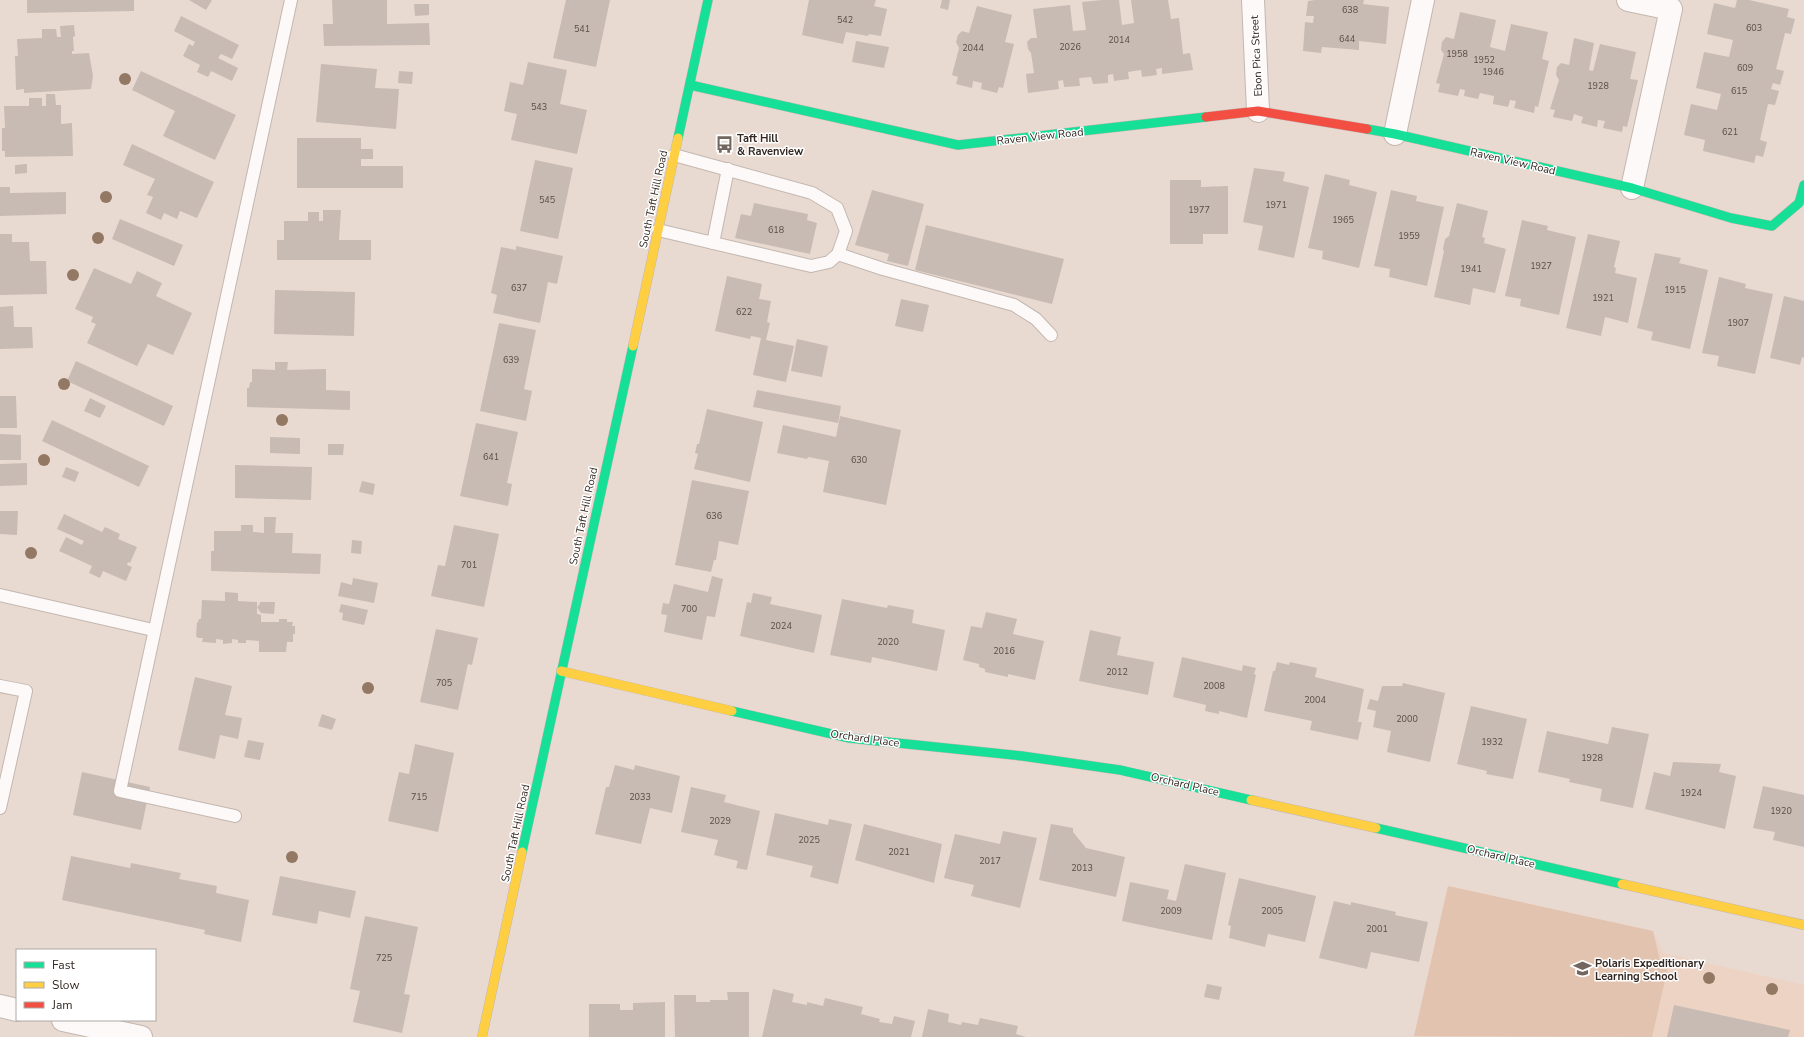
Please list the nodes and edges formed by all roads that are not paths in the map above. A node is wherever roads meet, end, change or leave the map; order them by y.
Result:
1 (291, 0) edge
2 (708, 0) edge
3 (1253, 0) edge
4 (1423, 0) edge
5 (1628, 0) edge
6 (690, 85) junction
7 (1258, 111) junction
8 (1395, 134) junction
9 (674, 155) junction
10 (728, 169) junction
11 (1804, 185) edge
12 (1632, 188) junction
13 (658, 230) junction
14 (713, 243) junction
15 (838, 254) junction
16 (1051, 334) dead end
17 (0, 595) edge
18 (154, 630) junction
19 (561, 671) junction
20 (0, 686) edge
21 (3, 774) edge
22 (0, 808) edge
23 (235, 816) dead end
24 (1804, 925) edge
25 (0, 1006) edge
26 (16, 1010) edge
27 (68, 1021) edge
28 (141, 1037) edge
29 (482, 1037) edge

1 - 18 lane
2 - 6 street, South Taft Hill Road
3 - 7 street, Ebon Pica Street
4 - 8 street
5 - 12 street
6 - 7 street, Raven View Road
6 - 9 street, South Taft Hill Road
7 - 8 street, Raven View Road
8 - 12 street, Raven View Road
9 - 10 lane
9 - 13 street, South Taft Hill Road
10 - 14 lane
10 - 15 lane
11 - 12 street, Raven View Road
13 - 14 lane
13 - 19 street, South Taft Hill Road
14 - 15 lane
15 - 16 lane
17 - 18 lane
18 - 23 lane
19 - 24 street, Orchard Place
19 - 29 street, South Taft Hill Road
20 - 21 lane
21 - 22 lane
25 - 26 street
27 - 28 street

